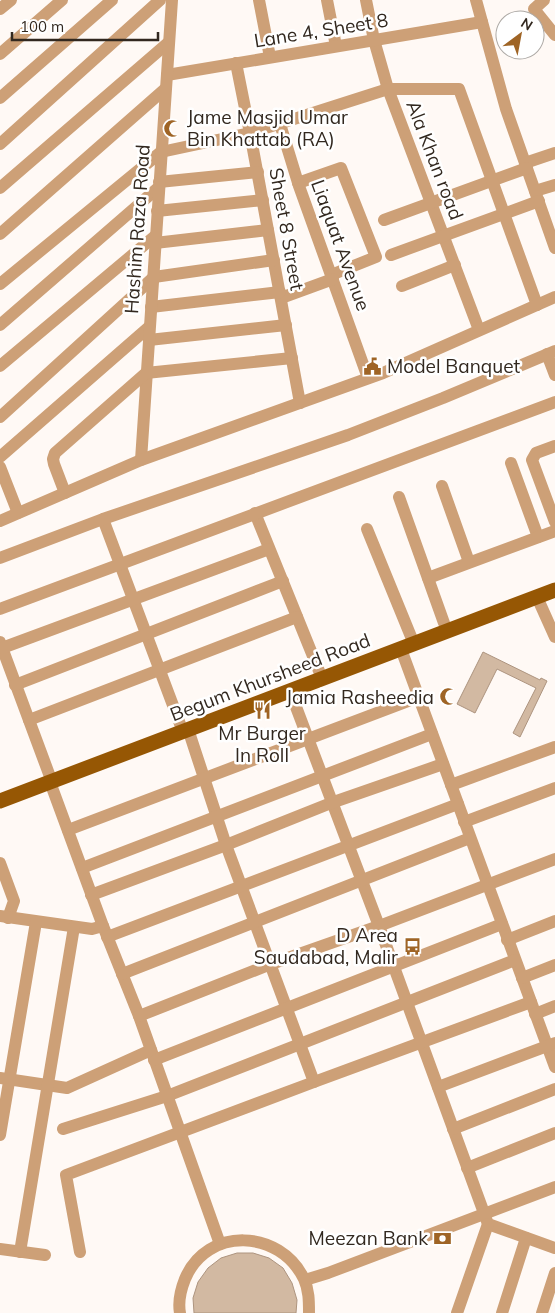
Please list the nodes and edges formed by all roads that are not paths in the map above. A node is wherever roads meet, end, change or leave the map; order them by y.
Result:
1 (11, 0) edge
2 (62, 0) edge
3 (112, 0) edge
4 (160, 0) edge
5 (172, 0) edge
6 (259, 0) edge
7 (327, 0) edge
8 (366, 0) edge
9 (544, 0) edge
10 (479, 1) edge
11 (0, 9) edge
12 (482, 22) junction
13 (554, 33) edge
14 (374, 40) junction
15 (169, 42) junction
16 (336, 46) junction
17 (0, 54) edge
18 (270, 58) junction
19 (236, 63) junction
20 (166, 75) junction
21 (165, 89) junction
22 (388, 89) junction
23 (0, 98) edge
24 (280, 124) junction
25 (250, 133) junction
26 (0, 144) edge
27 (161, 152) junction
28 (555, 153) edge
29 (526, 165) junction
30 (258, 172) junction
31 (492, 181) junction
32 (298, 183) junction
33 (159, 184) junction
34 (555, 185) edge
35 (0, 188) edge
36 (537, 196) junction
37 (263, 200) junction
38 (431, 203) junction
39 (157, 211) junction
40 (504, 214) junction
41 (384, 220) dead end
42 (268, 230) junction
43 (0, 234) edge
44 (444, 236) junction
45 (155, 239) junction
46 (555, 248) edge
47 (391, 255) dead end
48 (274, 260) junction
49 (455, 265) junction
50 (154, 277) junction
51 (332, 277) junction
52 (0, 284) edge
53 (402, 286) dead end
54 (280, 295) junction
55 (555, 297) edge
56 (537, 305) junction
57 (151, 307) junction
58 (0, 325) edge
59 (286, 325) junction
60 (479, 330) junction
61 (149, 334) junction
62 (551, 352) edge
63 (292, 358) junction
64 (0, 366) edge
65 (146, 373) junction
66 (555, 375) edge
67 (368, 378) junction
68 (555, 402) edge
69 (300, 403) junction
70 (0, 417) edge
71 (555, 446) edge
72 (0, 457) edge
73 (141, 460) junction
74 (511, 463) dead end
75 (0, 467) edge
76 (442, 486) dead end
77 (65, 493) junction
78 (399, 497) dead end
79 (18, 513) junction
80 (255, 513) junction
81 (103, 519) junction
82 (0, 521) edge
83 (555, 522) edge
84 (367, 529) dead end
85 (555, 531) edge
86 (538, 537) junction
87 (270, 549) junction
88 (0, 558) edge
89 (470, 562) junction
90 (120, 564) junction
91 (428, 578) junction
92 (283, 581) junction
93 (555, 581) edge
94 (555, 590) edge
95 (537, 597) junction
96 (133, 599) junction
97 (0, 609) edge
98 (297, 616) junction
99 (444, 624) junction
100 (146, 634) junction
101 (555, 637) edge
102 (408, 643) junction
103 (2, 652) edge
104 (159, 670) junction
105 (319, 671) junction
106 (15, 685) junction
107 (290, 691) junction
108 (419, 697) junction
109 (236, 707) junction
110 (29, 720) junction
111 (184, 727) junction
112 (432, 734) junction
113 (308, 739) junction
114 (555, 747) edge
115 (443, 764) junction
116 (322, 776) junction
117 (49, 778) junction
118 (204, 778) junction
119 (451, 785) junction
120 (555, 788) edge
121 (0, 792) edge
122 (0, 801) edge
123 (331, 803) junction
124 (458, 804) junction
125 (216, 816) junction
126 (464, 822) junction
127 (68, 830) junction
128 (470, 838) junction
129 (226, 845) junction
130 (348, 845) junction
131 (555, 859) edge
132 (0, 863) edge
133 (82, 868) junction
134 (361, 880) junction
135 (487, 884) junction
136 (241, 886) junction
137 (92, 895) junction
138 (4, 917) edge
139 (555, 921) edge
140 (36, 922) junction
141 (255, 922) junction
142 (502, 924) junction
143 (379, 926) junction
144 (74, 927) junction
145 (105, 931) junction
146 (507, 940) junction
147 (515, 960) junction
148 (271, 964) junction
149 (555, 965) edge
150 (394, 967) junction
151 (122, 974) junction
152 (522, 978) junction
153 (407, 1002) junction
154 (555, 1006) edge
155 (287, 1008) junction
156 (533, 1008) junction
157 (138, 1016) junction
158 (422, 1042) junction
159 (300, 1044) junction
160 (551, 1045) edge
161 (152, 1055) junction
162 (555, 1067) edge
163 (5, 1078) edge
164 (314, 1082) junction
165 (48, 1085) junction
166 (438, 1087) junction
167 (555, 1089) edge
168 (167, 1096) junction
169 (453, 1128) junction
170 (63, 1129) dead end
171 (180, 1132) junction
172 (555, 1133) edge
173 (0, 1135) edge
174 (467, 1168) junction
175 (555, 1187) edge
176 (486, 1219) junction
177 (526, 1238) junction
178 (220, 1244) junction
179 (555, 1248) edge
180 (0, 1249) edge
181 (20, 1252) junction
182 (80, 1252) dead end
183 (45, 1256) dead end
184 (555, 1273) edge
185 (305, 1280) junction
186 (180, 1313) edge
187 (309, 1313) edge
188 (457, 1313) edge
189 (502, 1313) edge
190 (542, 1313) edge

1 - 11 street
2 - 17 street
3 - 23 street
4 - 26 street
5 - 15 street, Hashim Raza Road
6 - 18 street
7 - 16 street
8 - 14 street, Ala Khan road
9 - 13 street
10 - 12 street
12 - 14 street, Lane 4, Sheet 8
12 - 29 street
14 - 16 street, Lane 4, Sheet 8
14 - 22 street, Ala Khan road
15 - 20 street, Hashim Raza Road
15 - 35 street
16 - 18 street, Lane 4, Sheet 8
18 - 19 street, Lane 4, Sheet 8
19 - 20 street, Lane 4, Sheet 8
19 - 25 street, Sheet 8 Street
20 - 21 street, Hashim Raza Road
21 - 27 street, Hashim Raza Road
21 - 43 street
22 - 24 street
22 - 31 street
22 - 38 street, Ala Khan road
24 - 25 street
24 - 32 street, Liaquat Avenue
25 - 27 street
25 - 30 street, Sheet 8 Street
27 - 33 street, Hashim Raza Road
27 - 52 street
28 - 29 street
29 - 31 street
29 - 36 street
30 - 33 street
30 - 37 street, Sheet 8 Street
31 - 38 street
31 - 40 street
32 - 51 street, Liaquat Avenue
32 - 51 street
33 - 39 street, Hashim Raza Road
33 - 58 street
34 - 36 street
36 - 40 street
36 - 46 street
37 - 39 street
37 - 42 street, Sheet 8 Street
38 - 41 street
38 - 44 street, Ala Khan road
39 - 45 street, Hashim Raza Road
40 - 44 street
40 - 56 street
42 - 45 street
42 - 48 street, Sheet 8 Street
44 - 47 street
44 - 49 street, Ala Khan road
45 - 50 street, Hashim Raza Road
45 - 64 street
48 - 50 street
48 - 54 street, Sheet 8 Street
49 - 53 street
49 - 60 street, Ala Khan road
50 - 57 street, Hashim Raza Road
50 - 70 street
51 - 54 street
51 - 67 street, Liaquat Avenue
54 - 57 street
54 - 59 street, Sheet 8 Street
55 - 56 street
56 - 60 street
57 - 61 street, Hashim Raza Road
59 - 61 street
59 - 63 street, Sheet 8 Street
60 - 67 street
61 - 65 street, Hashim Raza Road
61 - 72 street
62 - 66 street
62 - 81 street
63 - 65 street
63 - 69 street, Sheet 8 Street
65 - 73 street, Hashim Raza Road
65 - 77 street
67 - 69 street
68 - 80 street
69 - 73 street
71 - 83 street
73 - 77 street
74 - 86 street
75 - 79 street
76 - 89 street
77 - 79 street
78 - 91 street
79 - 82 street
80 - 87 street
80 - 90 street
81 - 88 street
81 - 90 street
84 - 102 street
85 - 86 street
86 - 89 street
87 - 92 street
87 - 96 street
89 - 91 street
90 - 96 street
90 - 97 street
91 - 99 street
92 - 98 street
92 - 100 street
93 - 99 main road, Begum Khursheed Road
94 - 95 main road, Begum Khursheed Road
95 - 101 street
95 - 102 main road, Begum Khursheed Road
96 - 100 street
96 - 103 street
98 - 104 street
98 - 105 street
99 - 102 main road, Begum Khursheed Road
100 - 104 street
100 - 106 street
102 - 105 main road, Begum Khursheed Road
102 - 107 main road, Begum Khursheed Road
102 - 108 street
103 - 106 street
104 - 110 street
104 - 111 street
105 - 109 main road, Begum Khursheed Road
106 - 110 street
107 - 109 main road, Begum Khursheed Road
107 - 113 street
108 - 112 street
108 - 113 street
109 - 111 main road, Begum Khursheed Road
110 - 117 street
111 - 117 main road, Begum Khursheed Road
111 - 118 street
112 - 115 street
112 - 116 street
113 - 116 street
113 - 118 street
114 - 119 street
115 - 119 street
115 - 123 street
116 - 123 street
116 - 125 street
117 - 121 main road, Begum Khursheed Road
117 - 122 main road, Begum Khursheed Road
117 - 127 street
118 - 125 street
118 - 127 street
119 - 124 street
120 - 126 street
123 - 129 street
123 - 130 street
124 - 126 street
124 - 130 street
125 - 129 street
125 - 133 street
126 - 128 street
127 - 133 street
128 - 134 street
128 - 135 street
129 - 136 street
129 - 137 street
130 - 134 street
130 - 136 street
131 - 135 street
132 - 138 street
133 - 137 street
134 - 141 street
134 - 143 street
135 - 142 street
135 - 143 street
136 - 141 street
136 - 145 street
137 - 145 street
138 - 140 street
139 - 146 street
140 - 144 street
140 - 163 street
141 - 148 street
141 - 151 street
142 - 146 street
142 - 150 street
143 - 148 street
143 - 150 street
144 - 145 street
144 - 165 street
145 - 151 street
146 - 147 street
147 - 152 street
147 - 153 street
148 - 155 street
148 - 157 street
149 - 152 street
150 - 153 street
150 - 155 street
151 - 157 street
152 - 156 street
153 - 158 street
153 - 159 street
154 - 156 street
155 - 159 street
155 - 161 street
156 - 158 street
156 - 160 street
157 - 161 street
158 - 164 street
158 - 166 street
159 - 164 street
159 - 168 street
160 - 162 street
160 - 166 street
161 - 165 street
161 - 168 street
163 - 165 street
163 - 173 street
164 - 171 street
165 - 181 street
166 - 169 street
167 - 169 street
168 - 170 street
168 - 171 street
169 - 174 street
171 - 178 street
171 - 182 street
172 - 174 street
174 - 176 street
175 - 176 street
176 - 177 street
176 - 185 street
176 - 188 street
177 - 179 street
177 - 189 street
178 - 185 street
178 - 186 street
180 - 181 street
181 - 183 street
184 - 190 street
185 - 187 street

